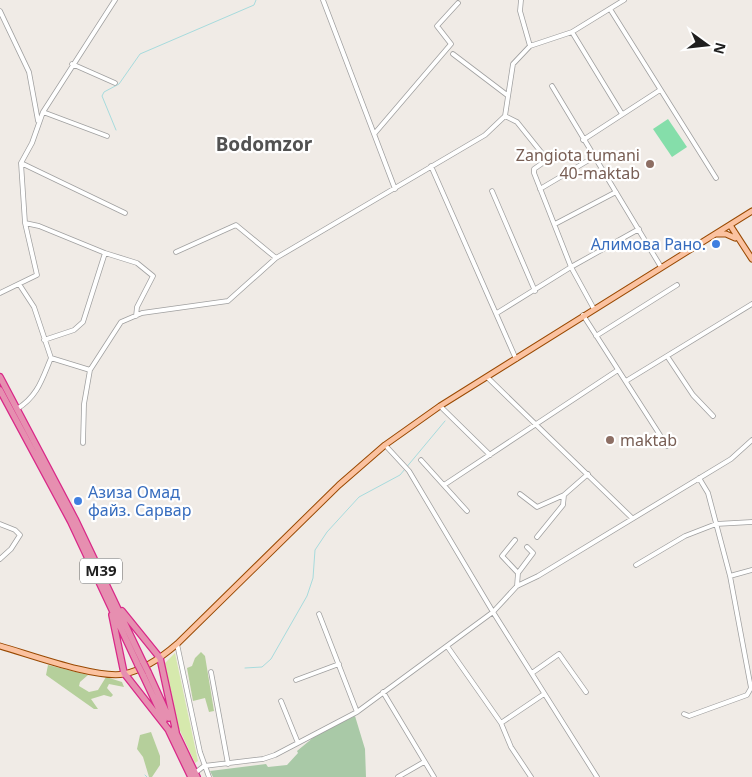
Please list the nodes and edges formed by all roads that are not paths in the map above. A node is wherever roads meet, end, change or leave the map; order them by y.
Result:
1 (115, 0) edge
2 (323, 0) edge
3 (521, 0) edge
4 (624, 0) edge
5 (458, 3) dead end
6 (610, 9) junction
7 (0, 11) edge
8 (572, 32) junction
9 (530, 46) junction
10 (453, 54) dead end
11 (72, 64) junction
12 (115, 83) dead end
13 (552, 86) dead end
14 (660, 90) junction
15 (506, 95) junction
16 (43, 112) junction
17 (622, 114) junction
18 (505, 116) junction
19 (38, 121) junction
20 (374, 133) junction
21 (107, 136) dead end
22 (583, 140) junction
23 (594, 157) junction
24 (21, 163) junction
25 (431, 166) junction
26 (716, 178) dead end
27 (395, 189) junction
28 (540, 189) junction
29 (492, 192) dead end
30 (616, 192) junction
31 (752, 211) edge
32 (125, 213) dead end
33 (25, 223) junction
34 (554, 224) junction
35 (730, 225) junction
36 (639, 229) junction
37 (716, 234) junction
38 (738, 240) junction
39 (176, 252) dead end
40 (104, 253) junction
41 (752, 253) edge
42 (276, 258) junction
43 (752, 259) edge
44 (571, 267) junction
45 (661, 267) junction
46 (19, 284) junction
47 (677, 285) dead end
48 (535, 291) junction
49 (0, 293) edge
50 (752, 304) edge
51 (594, 308) junction
52 (497, 313) junction
53 (136, 316) junction
54 (583, 316) junction
55 (596, 336) junction
56 (44, 340) junction
57 (667, 356) junction
58 (51, 358) junction
59 (516, 359) junction
60 (90, 370) junction
61 (618, 370) junction
62 (0, 377) edge
63 (487, 377) junction
64 (626, 381) junction
65 (0, 390) edge
66 (440, 406) junction
67 (17, 409) junction
68 (713, 416) dead end
69 (537, 424) junction
70 (752, 440) edge
71 (83, 443) dead end
72 (385, 445) junction
73 (667, 446) dead end
74 (490, 455) junction
75 (421, 460) dead end
76 (588, 474) junction
77 (699, 478) junction
78 (444, 485) junction
79 (520, 494) dead end
80 (564, 495) junction
81 (467, 511) dead end
82 (632, 518) junction
83 (752, 522) edge
84 (0, 524) edge
85 (716, 524) junction
86 (537, 537) dead end
87 (515, 540) dead end
88 (527, 547) dead end
89 (0, 559) edge
90 (636, 565) dead end
91 (752, 570) edge
92 (518, 573) junction
93 (730, 576) junction
94 (517, 586) junction
95 (109, 596) junction
96 (493, 612) junction
97 (319, 614) dead end
98 (177, 644) junction
99 (0, 646) edge
100 (447, 646) junction
101 (160, 658) junction
102 (339, 664) junction
103 (211, 672) dead end
104 (532, 673) junction
105 (125, 676) junction
106 (296, 680) dead end
107 (383, 692) junction
108 (586, 692) dead end
109 (544, 694) junction
110 (281, 701) dead end
111 (357, 712) junction
112 (684, 714) dead end
113 (500, 723) junction
114 (173, 733) junction
115 (298, 743) junction
116 (424, 762) junction
117 (228, 764) junction
118 (204, 766) junction
119 (194, 776) edge
120 (209, 777) edge
121 (398, 777) edge
122 (434, 777) edge
123 (531, 777) edge
124 (597, 777) edge

1 - 11 street
2 - 20 street
3 - 9 street
4 - 6 street
5 - 20 street
6 - 8 street
6 - 14 street
7 - 19 street
8 - 9 street
8 - 17 street
9 - 15 street
10 - 15 street
11 - 12 street
11 - 16 street
13 - 22 street
14 - 17 street
14 - 26 street
15 - 18 street
16 - 19 street
16 - 21 street
17 - 22 street
18 - 25 street
18 - 28 street
19 - 24 street
20 - 27 street
22 - 23 street
23 - 28 street
23 - 30 street
24 - 32 street
24 - 33 street
25 - 27 street
25 - 52 street
27 - 42 street
28 - 34 street
29 - 48 street
30 - 34 street
30 - 36 street
31 - 35 main road
33 - 40 street
33 - 46 street
34 - 44 street
35 - 37 main road
35 - 38 main road
35 - 41 main road
36 - 44 street
36 - 45 street
37 - 38 main road
37 - 45 main road
38 - 43 main road
39 - 42 street
40 - 53 street
40 - 56 street
42 - 53 street
44 - 48 street
44 - 51 street
45 - 51 main road
46 - 49 street
46 - 56 street
47 - 55 street
48 - 52 street
50 - 57 street
51 - 54 main road
52 - 59 street
53 - 60 street
54 - 55 street
54 - 59 main road
55 - 61 street
56 - 58 street
57 - 64 street
57 - 68 street
58 - 60 street
58 - 67 street
59 - 63 main road
60 - 71 street
61 - 64 street
61 - 69 street
62 - 67 highway, M39
63 - 66 main road
63 - 69 street
64 - 73 street
65 - 95 highway, M39
66 - 72 main road
66 - 74 street
67 - 95 highway, M39
69 - 74 street
69 - 76 street
70 - 77 street
72 - 96 street
72 - 98 main road
74 - 78 street
75 - 78 street
76 - 80 street
76 - 82 street
77 - 82 street
77 - 85 street
78 - 81 street
79 - 80 street
80 - 86 street
82 - 94 street
83 - 85 street
84 - 89 street
85 - 90 street
85 - 93 street
87 - 92 street
88 - 92 street
91 - 93 street
92 - 94 street
93 - 112 street
94 - 96 street
95 - 101 highway
95 - 105 highway
95 - 114 highway, M39, bridge
96 - 100 street
96 - 104 street
97 - 102 street
98 - 101 main road
98 - 118 street
99 - 105 main road
100 - 107 street
100 - 113 street
101 - 105 main road
101 - 114 highway
102 - 106 street
102 - 111 street
103 - 117 street
104 - 108 street
104 - 109 street
105 - 114 highway
107 - 111 street
107 - 116 street
109 - 113 street
109 - 124 street
110 - 115 street
111 - 115 street
113 - 123 street
114 - 119 highway, M39
115 - 117 street
116 - 121 street
116 - 122 street
117 - 118 street
118 - 119 street
118 - 120 street

